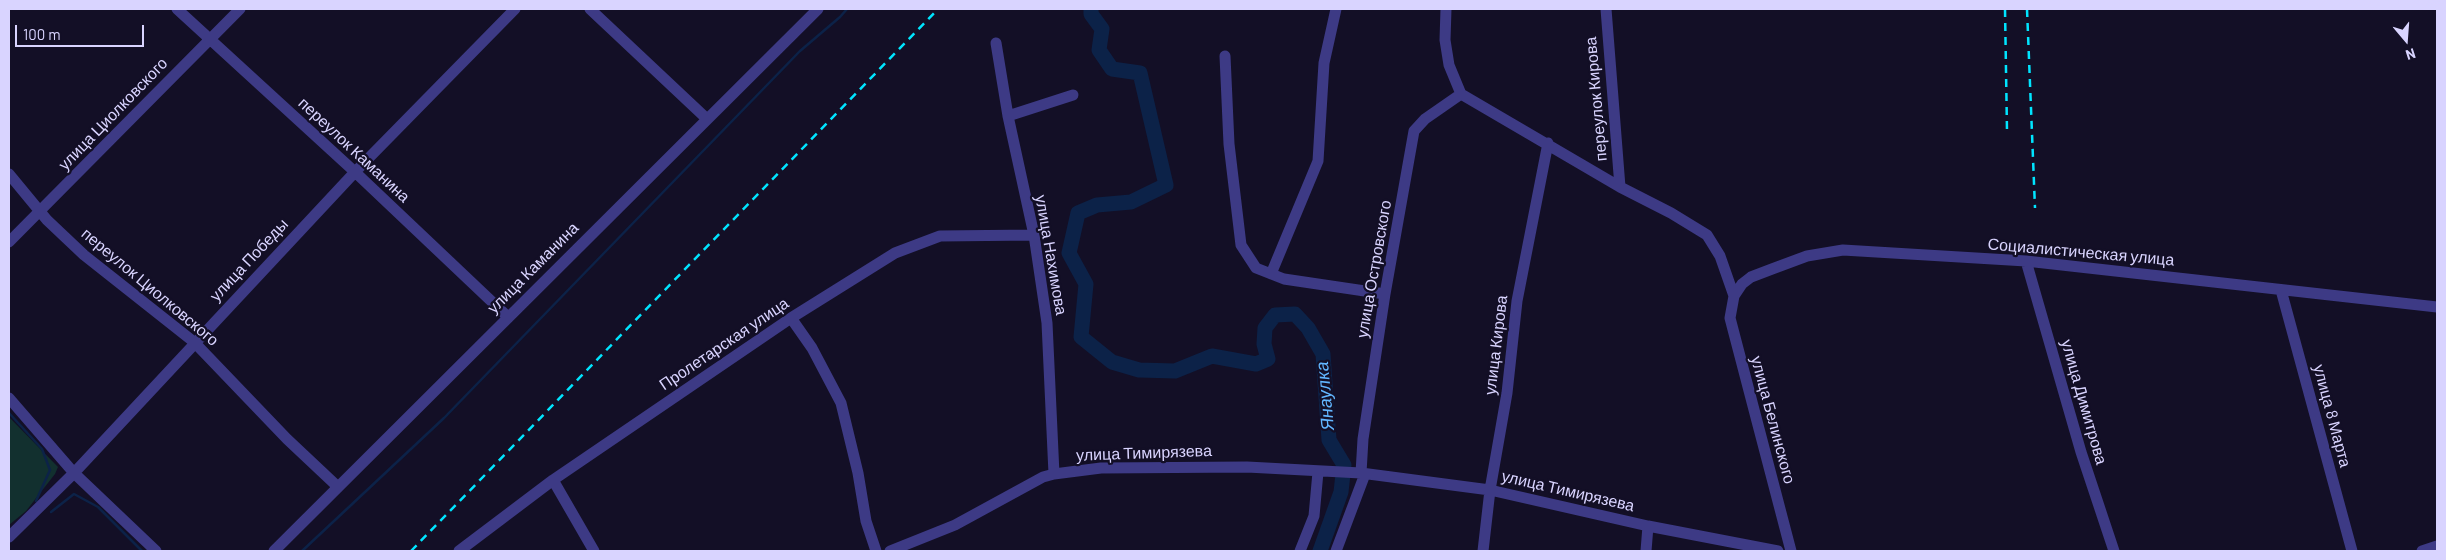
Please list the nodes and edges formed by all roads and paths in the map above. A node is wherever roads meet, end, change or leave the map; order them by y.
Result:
1 (177, 9) edge
2 (240, 9) edge
3 (515, 9) edge
4 (590, 9) edge
5 (818, 9) edge
6 (1336, 9) edge
7 (1446, 9) edge
8 (1606, 9) edge
9 (210, 38) junction
10 (996, 43) dead end
11 (1225, 56) dead end
12 (1461, 94) junction
13 (1073, 95) dead end
14 (1008, 116) junction
15 (708, 119) junction
16 (1548, 144) junction
17 (355, 172) junction
18 (9, 174) edge
19 (1620, 187) junction
20 (40, 212) junction
21 (1034, 235) junction
22 (9, 242) edge
23 (2026, 262) junction
24 (1271, 274) junction
25 (2281, 290) junction
26 (1385, 294) junction
27 (1734, 296) junction
28 (2437, 307) edge
29 (507, 316) junction
30 (791, 318) junction
31 (194, 342) junction
32 (9, 398) edge
33 (1322, 472) junction
34 (74, 473) junction
35 (1359, 473) junction
36 (1054, 474) junction
37 (553, 480) junction
38 (338, 487) junction
39 (1490, 490) junction
40 (1648, 526) junction
41 (9, 537) edge
42 (2437, 546) edge
43 (156, 551) edge
44 (274, 551) edge
45 (459, 551) edge
46 (594, 551) edge
47 (876, 551) edge
48 (890, 551) edge
49 (1300, 551) edge
50 (1336, 551) edge
51 (1483, 551) edge
52 (1646, 551) edge
53 (1778, 551) edge
54 (1790, 551) edge
55 (2114, 551) edge
56 (2352, 551) edge
57 (2422, 551) edge

1 - 9 street, переулок Каманина
2 - 9 street, улица Циолковского
3 - 17 street, улица Победы
4 - 15 street
5 - 15 street, улица Каманина
6 - 24 street
7 - 12 street
8 - 19 street, переулок Кирова
9 - 17 street, переулок Каманина
9 - 20 street, улица Циолковского
10 - 14 street, улица Нахимова
11 - 24 street
12 - 16 street
12 - 26 street, улица Островского
13 - 14 street
14 - 21 street, улица Нахимова
15 - 29 street, улица Каманина
16 - 19 street
16 - 39 street, улица Кирова
17 - 29 street, переулок Каманина
17 - 31 street, улица Победы
18 - 20 street, переулок Циолковского
19 - 27 street
20 - 22 street, улица Циолковского
20 - 31 street, переулок Циолковского
21 - 30 street, Пролетарская улица
21 - 36 street, улица Нахимова
23 - 25 street, Социалистическая улица
23 - 27 street, Социалистическая улица
23 - 55 street, улица Димитрова
24 - 26 street
25 - 28 street, Социалистическая улица
25 - 56 street, улица 8 Марта
26 - 35 street, улица Островского
27 - 54 street, улица Белинского
29 - 38 street, улица Каманина
30 - 37 street, Пролетарская улица
30 - 47 street
31 - 34 street, улица Победы
31 - 38 street, переулок Циолковского
32 - 34 street
33 - 35 street, улица Тимирязева
33 - 36 street, улица Тимирязева
33 - 49 street
34 - 41 street, улица Победы
34 - 43 street
35 - 39 street, улица Тимирязева
35 - 50 street, улица Островского
36 - 48 street, улица Тимирязева
37 - 45 street, Пролетарская улица
37 - 46 street
38 - 44 street, улица Каманина
39 - 40 street, улица Тимирязева
39 - 51 street, улица Кирова
40 - 52 street
40 - 53 street, улица Тимирязева
42 - 57 street

